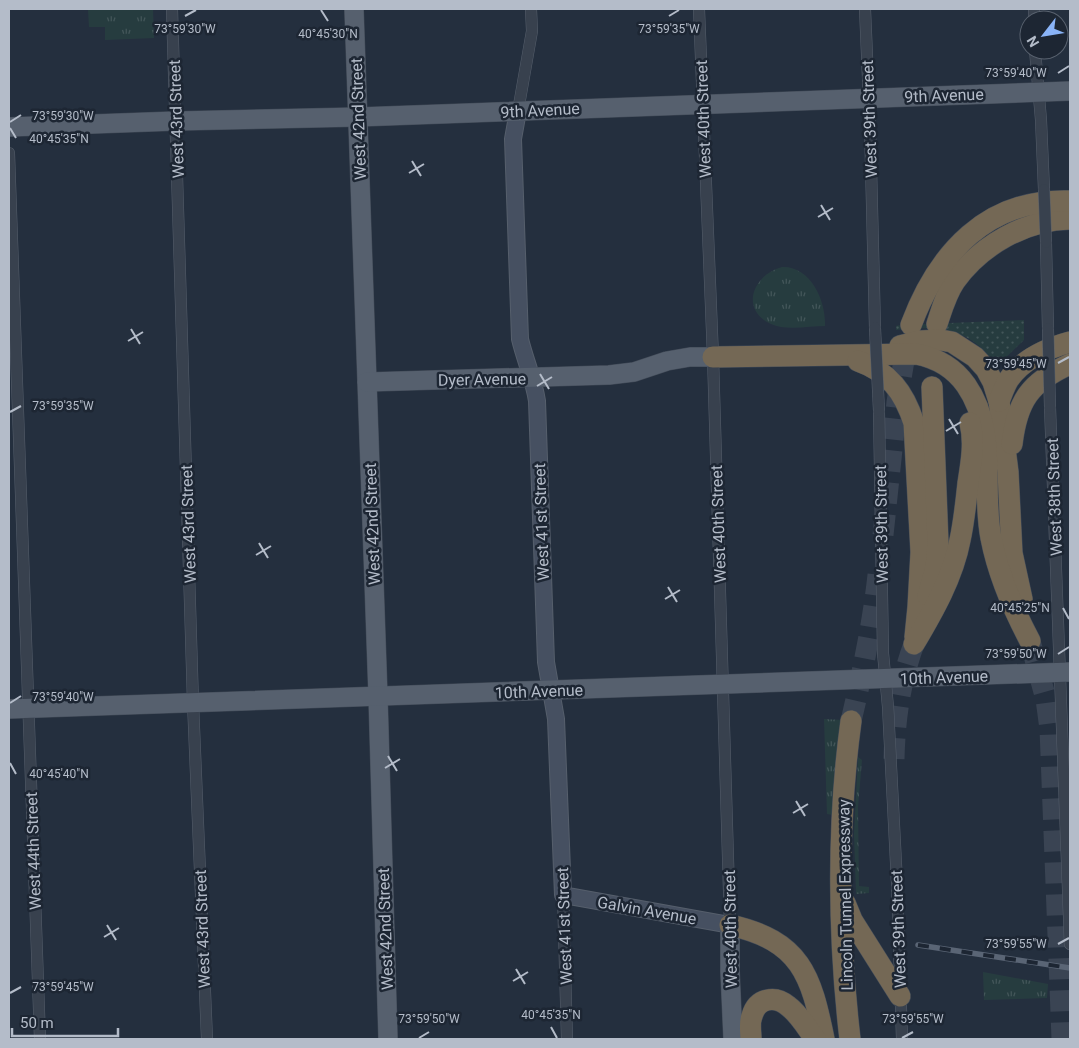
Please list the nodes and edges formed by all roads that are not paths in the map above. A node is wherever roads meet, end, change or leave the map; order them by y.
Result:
1 (172, 9) edge
2 (354, 9) edge
3 (531, 9) edge
4 (700, 9) edge
5 (865, 9) edge
6 (1036, 60) edge
7 (1038, 91) junction
8 (1070, 91) edge
9 (869, 97) junction
10 (703, 105) junction
11 (518, 111) junction
12 (358, 117) junction
13 (176, 121) junction
14 (9, 127) edge
15 (9, 153) edge
16 (1070, 201) edge
17 (1010, 212) junction
18 (1070, 219) edge
19 (955, 282) junction
20 (937, 324) dead end
21 (911, 325) tunnel mouth
22 (1070, 342) edge
23 (838, 354) junction
24 (869, 354) junction
25 (714, 357) junction
26 (1070, 364) edge
27 (532, 378) junction
28 (367, 382) junction
29 (932, 387) dead end
30 (1000, 401) junction
31 (1008, 472) junction
32 (914, 644) junction
33 (1065, 673) edge
34 (886, 679) junction
35 (723, 684) junction
36 (551, 690) junction
37 (378, 696) junction
38 (193, 703) junction
39 (9, 709) edge
40 (28, 709) junction
41 (851, 721) tunnel mouth
42 (563, 895) junction
43 (842, 896) junction
44 (730, 925) junction
45 (1070, 925) edge
46 (1070, 944) edge
47 (900, 996) junction
48 (40, 1039) edge
49 (207, 1039) edge
50 (388, 1039) edge
51 (568, 1039) edge
52 (733, 1039) edge
53 (751, 1039) edge
54 (815, 1039) edge
55 (824, 1039) edge
56 (850, 1039) edge
57 (902, 1039) edge

1 - 13 street, West 43rd Street
2 - 12 main road, West 42nd Street
3 - 11 street, West 41st Street
4 - 10 street, West 40th Street
5 - 9 street, West 39th Street
6 - 7 street, West 38th Street
7 - 8 main road, 9th Avenue
7 - 9 main road, 9th Avenue
7 - 33 street, West 38th Street, bridge
9 - 10 main road, 9th Avenue
9 - 34 street, West 39th Street, bridge
10 - 11 main road, 9th Avenue
10 - 25 street, West 40th Street
11 - 12 main road, 9th Avenue
11 - 27 main road, West 41st Street
12 - 13 main road, 9th Avenue
12 - 28 main road, West 42nd Street
13 - 14 main road, 9th Avenue
13 - 38 street, West 43rd Street
15 - 40 street, West 44th Street
16 - 17 highway
17 - 19 highway
17 - 21 highway
18 - 19 highway
19 - 20 highway
22 - 30 highway
23 - 24 highway
23 - 25 highway
23 - 32 highway
24 - 30 highway
24 - 31 highway
24 - 32 highway
25 - 27 main road, Dyer Avenue
25 - 35 street, West 40th Street
26 - 31 highway
27 - 28 main road, Dyer Avenue
27 - 36 main road, West 41st Street
28 - 37 main road, West 42nd Street
29 - 32 highway
30 - 31 highway
33 - 34 main road, 10th Avenue
33 - 45 street, West 38th Street
34 - 35 main road, 10th Avenue
34 - 47 street, West 39th Street
35 - 36 main road, 10th Avenue
35 - 44 street, West 40th Street
36 - 37 main road, 10th Avenue
36 - 42 main road, West 41st Street
37 - 38 main road, 10th Avenue
37 - 50 main road, West 42nd Street
38 - 40 main road, 10th Avenue
38 - 49 street, West 43rd Street
39 - 40 main road, 10th Avenue
40 - 48 street, West 44th Street
41 - 43 highway, Lincoln Tunnel Expressway
42 - 44 main road, Galvin Avenue
42 - 51 street, West 41st Street
43 - 47 highway
43 - 56 highway, Lincoln Tunnel Expressway
44 - 52 main road, West 40th Street
44 - 55 highway
45 - 46 street, West 38th Street
47 - 57 street, West 39th Street
53 - 54 highway

